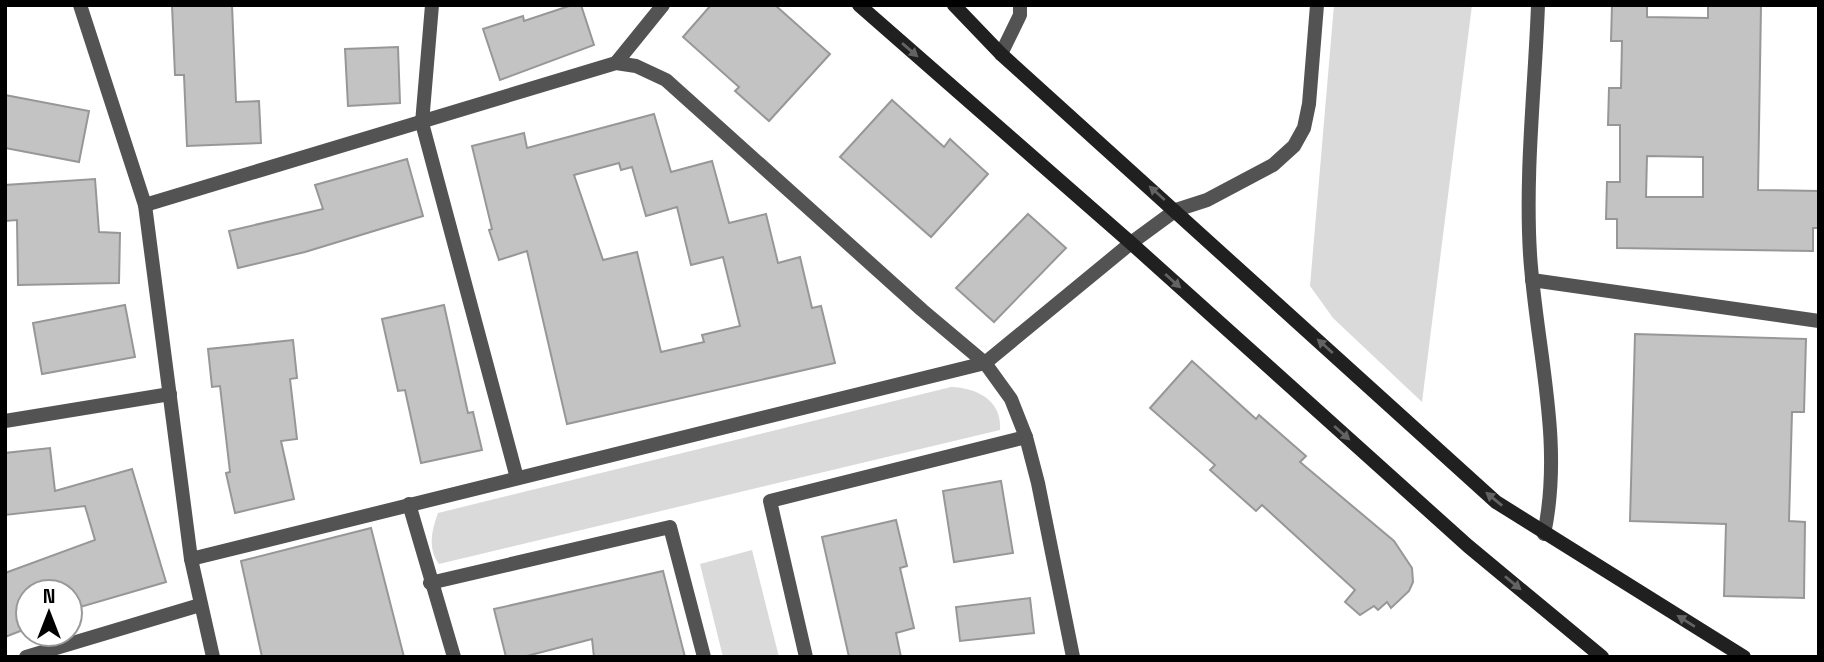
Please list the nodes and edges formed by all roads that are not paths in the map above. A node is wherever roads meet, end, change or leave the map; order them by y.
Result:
1 (80, 5) edge
2 (432, 5) edge
3 (663, 5) edge
4 (859, 5) edge
5 (954, 5) edge
6 (1020, 5) edge
7 (1317, 5) edge
8 (1538, 5) edge
9 (1001, 54) junction
10 (616, 63) junction
11 (422, 123) junction
12 (145, 205) junction
13 (1176, 210) junction
14 (1131, 243) junction
15 (1532, 280) junction
16 (1819, 321) edge
17 (985, 363) junction
18 (170, 394) junction
19 (5, 421) edge
20 (1026, 437) junction
21 (517, 478) junction
22 (409, 504) junction
23 (1544, 534) junction
24 (191, 559) junction
25 (430, 583) junction
26 (200, 604) junction
27 (26, 657) edge
28 (213, 657) edge
29 (454, 657) edge
30 (704, 657) edge
31 (806, 657) edge
32 (1073, 657) edge
33 (1602, 657) edge
34 (1744, 657) edge

1 - 12 street
2 - 11 street
3 - 10 street
4 -> 14 main road
5 - 9 main road
6 - 9 street
7 - 13 street
8 - 15 street
13 -> 9 main road
10 - 11 street
10 - 17 street
11 - 12 street
11 - 21 street
12 - 18 street
13 - 14 street
23 -> 13 main road
14 - 17 street
14 -> 33 main road
15 - 16 street
15 - 23 street
17 - 20 street
17 - 21 street
18 - 19 street
18 - 24 street
20 - 31 street
20 - 32 street
21 - 22 street
22 - 24 street
22 - 25 street
34 -> 23 main road
24 - 26 street
25 - 29 street
25 - 30 street
26 - 27 street
26 - 28 street

